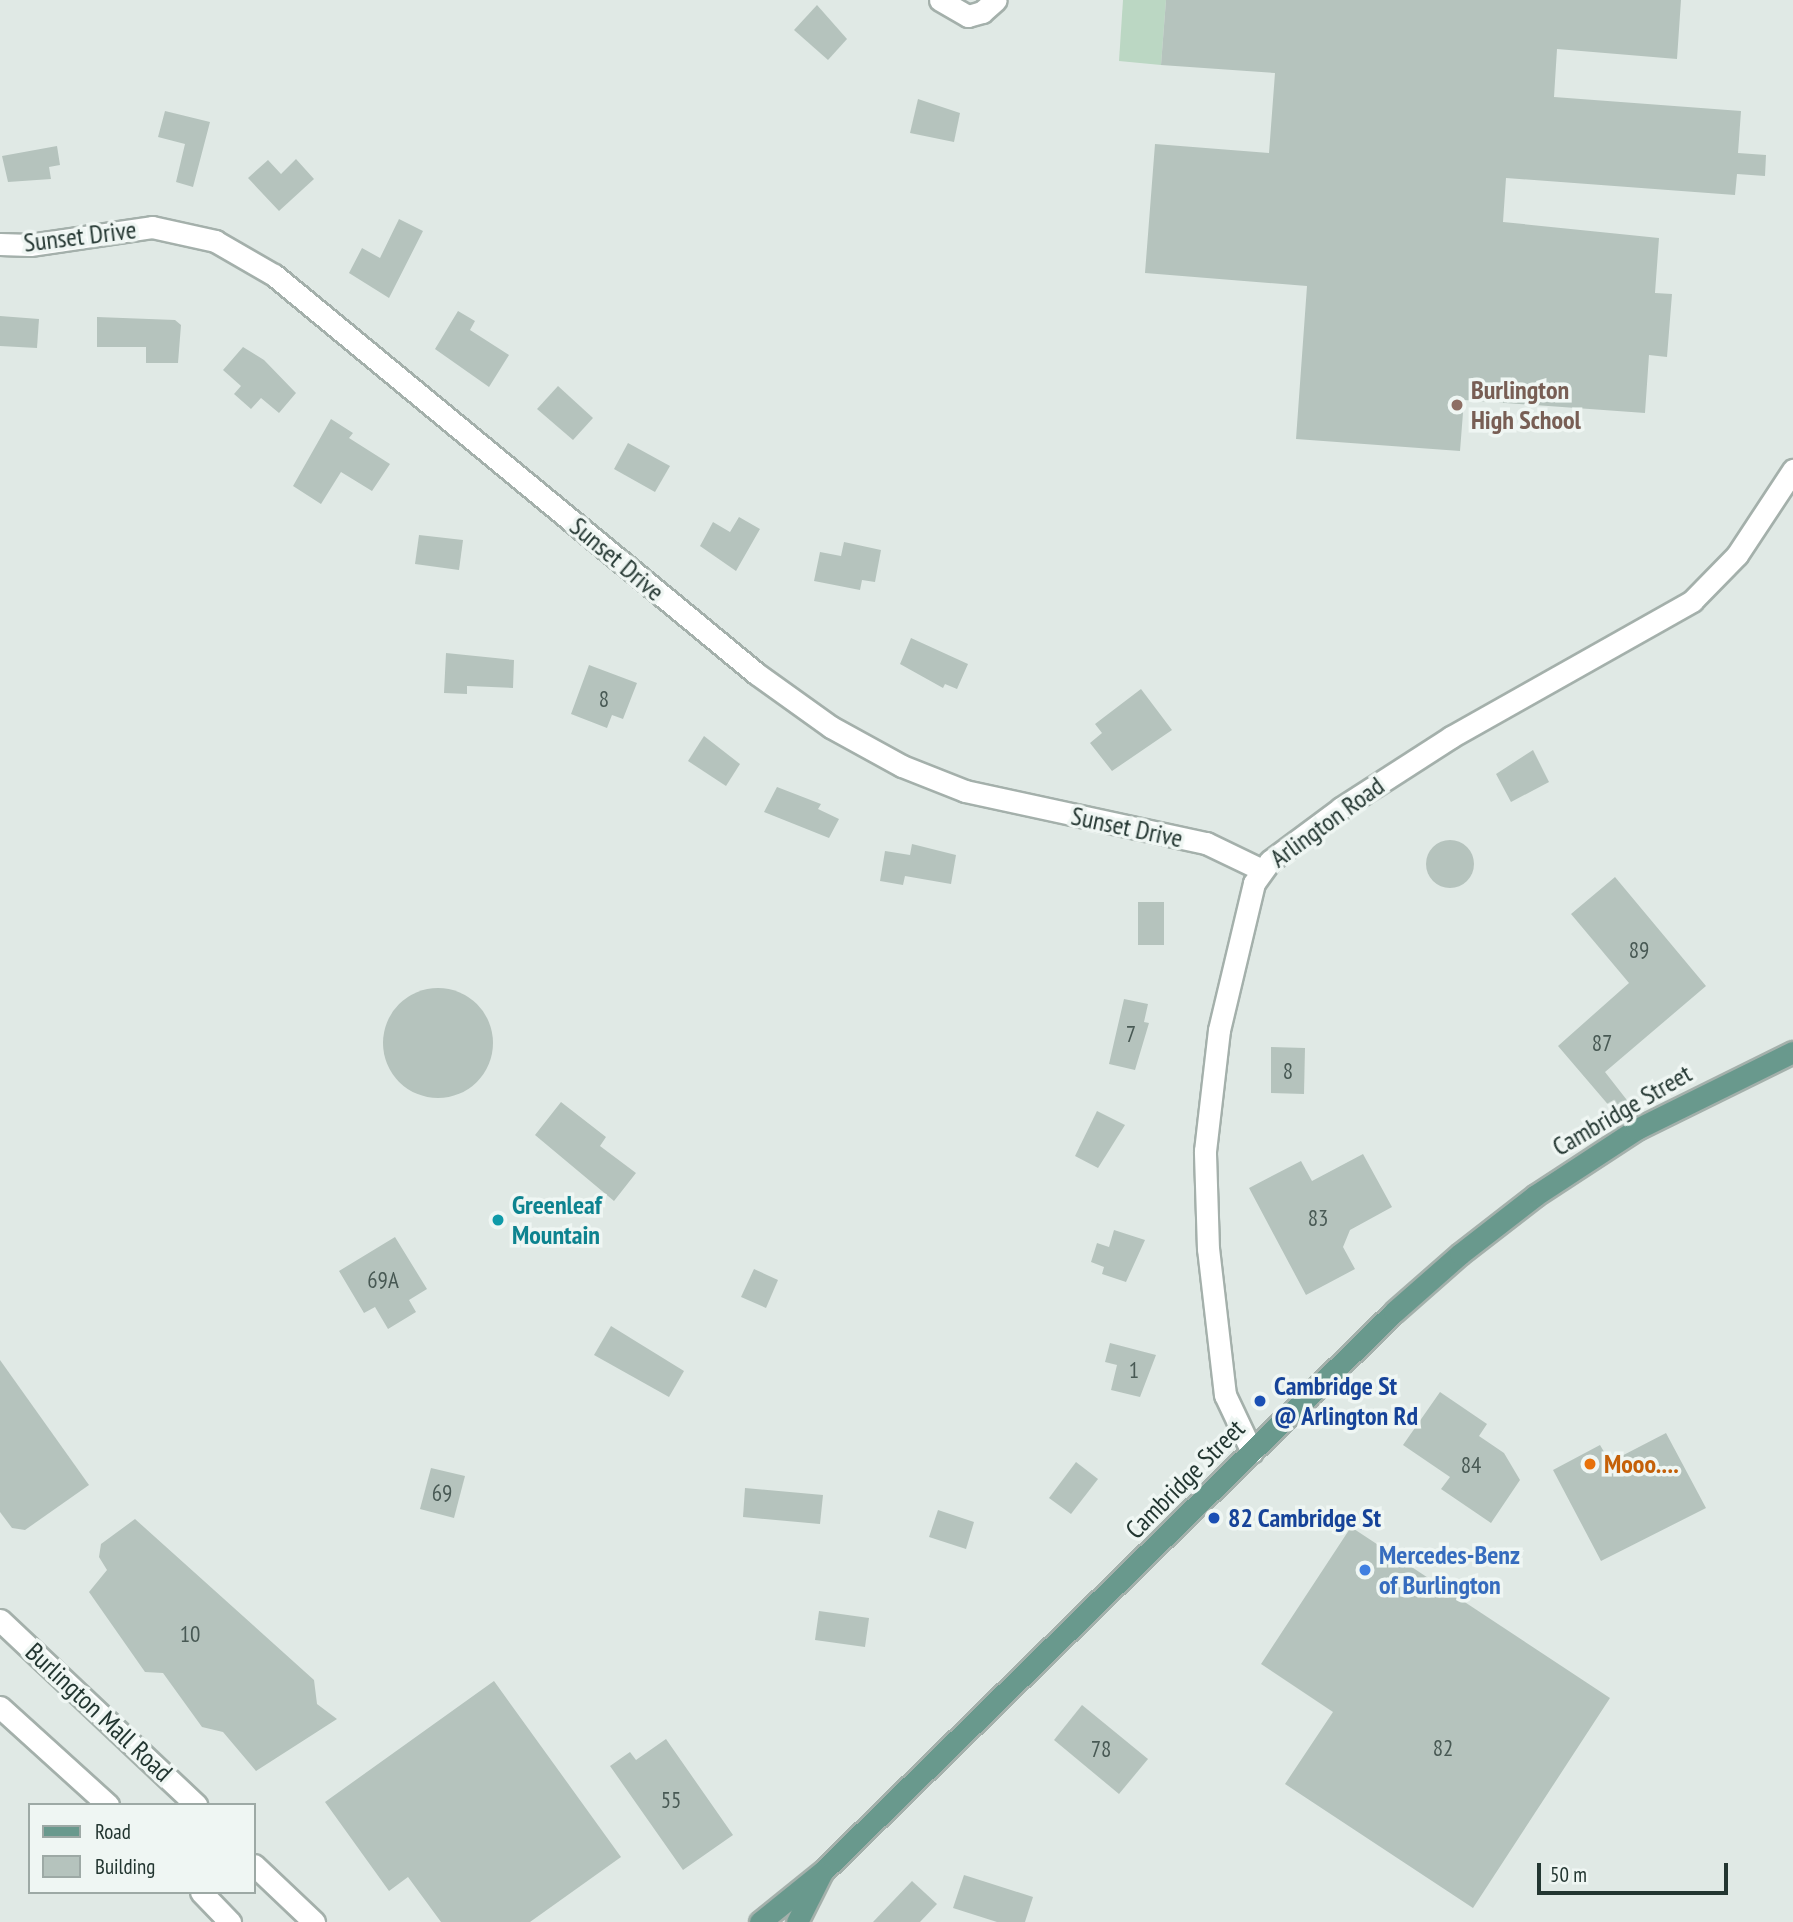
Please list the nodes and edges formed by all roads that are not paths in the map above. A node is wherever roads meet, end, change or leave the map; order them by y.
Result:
1 (940, 0) edge
2 (996, 0) edge
3 (0, 244) edge
4 (1793, 470) edge
5 (1262, 870) junction
6 (1793, 1052) edge
7 (1252, 1452) junction
8 (0, 1620) edge
9 (0, 1707) edge
10 (106, 1803) edge
11 (194, 1803) edge
12 (256, 1867) edge
13 (822, 1872) junction
14 (256, 1873) edge
15 (203, 1894) edge
16 (230, 1922) edge
17 (295, 1922) edge
18 (314, 1922) edge
19 (760, 1922) edge
20 (797, 1922) edge

1 - 2 street
3 - 5 street, Sunset Drive
4 - 5 street, Arlington Road
5 - 7 street, Arlington Road
6 - 7 main road, Cambridge Street
7 - 13 main road, Cambridge Street
8 - 11 street, Burlington Mall Road
9 - 10 street
12 - 18 street
13 - 19 main road, Cambridge Street
13 - 20 main road, Cambridge Street
14 - 17 street
15 - 16 street

